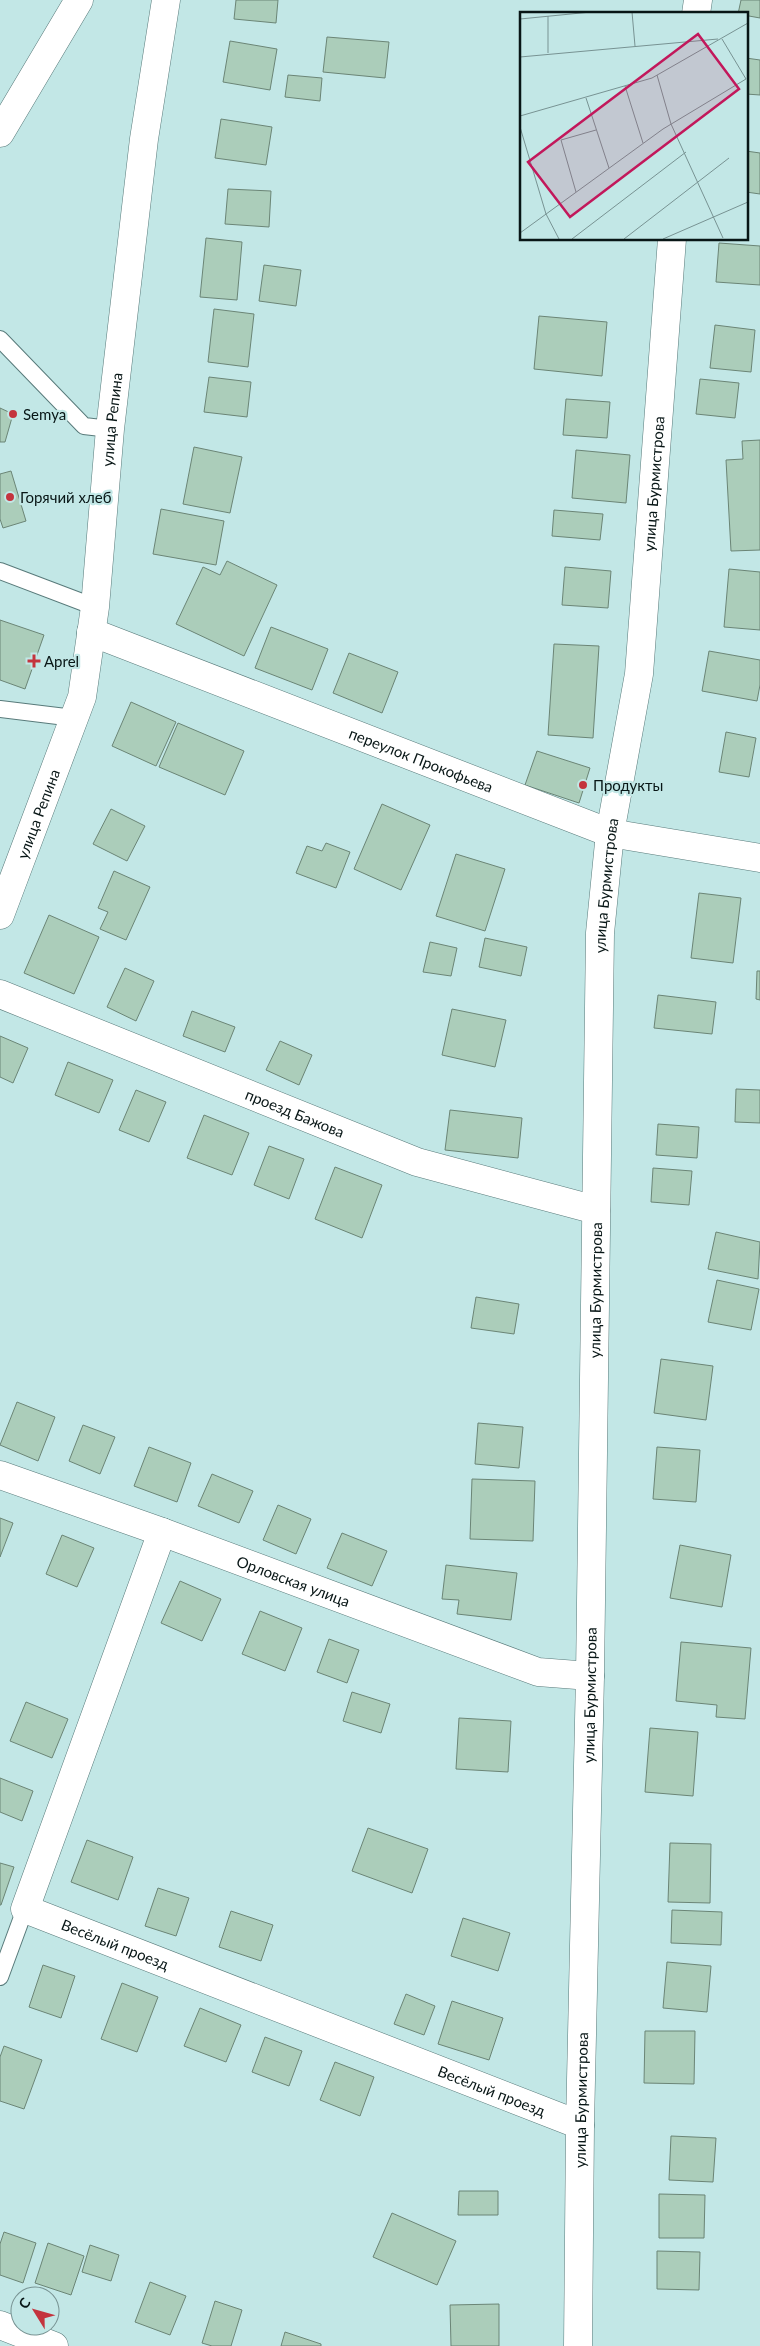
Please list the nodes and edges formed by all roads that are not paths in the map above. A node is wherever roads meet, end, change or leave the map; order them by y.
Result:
1 (79, 0) edge
2 (166, 0) edge
3 (0, 132) edge
4 (672, 240) edge
5 (0, 338) edge
6 (110, 429) junction
7 (0, 571) edge
8 (93, 619) junction
9 (0, 708) edge
10 (74, 718) junction
11 (610, 833) junction
12 (760, 858) edge
13 (0, 915) edge
14 (0, 994) edge
15 (596, 1210) junction
16 (0, 1475) edge
17 (162, 1532) junction
18 (590, 1676) junction
19 (25, 1909) junction
20 (0, 1977) edge
21 (580, 2125) junction
22 (0, 2325) edge
23 (54, 2346) edge
24 (578, 2346) edge

1 - 3 street
2 - 6 street, улица Репина
4 - 11 street, улица Бурмистрова
5 - 6 lane
6 - 8 street, улица Репина
7 - 8 lane
8 - 10 street, улица Репина
8 - 11 street, переулок Прокофьева
9 - 10 lane
10 - 13 street, улица Репина
11 - 12 street, переулок Прокофьева
11 - 15 street, улица Бурмистрова
14 - 15 street, проезд Бажова
15 - 18 street, улица Бурмистрова
16 - 17 street, Орловская улица
17 - 18 street, Орловская улица
17 - 19 street
18 - 21 street, улица Бурмистрова
19 - 20 lane
19 - 21 street, Весёлый проезд
21 - 24 street, улица Бурмистрова
22 - 23 street

